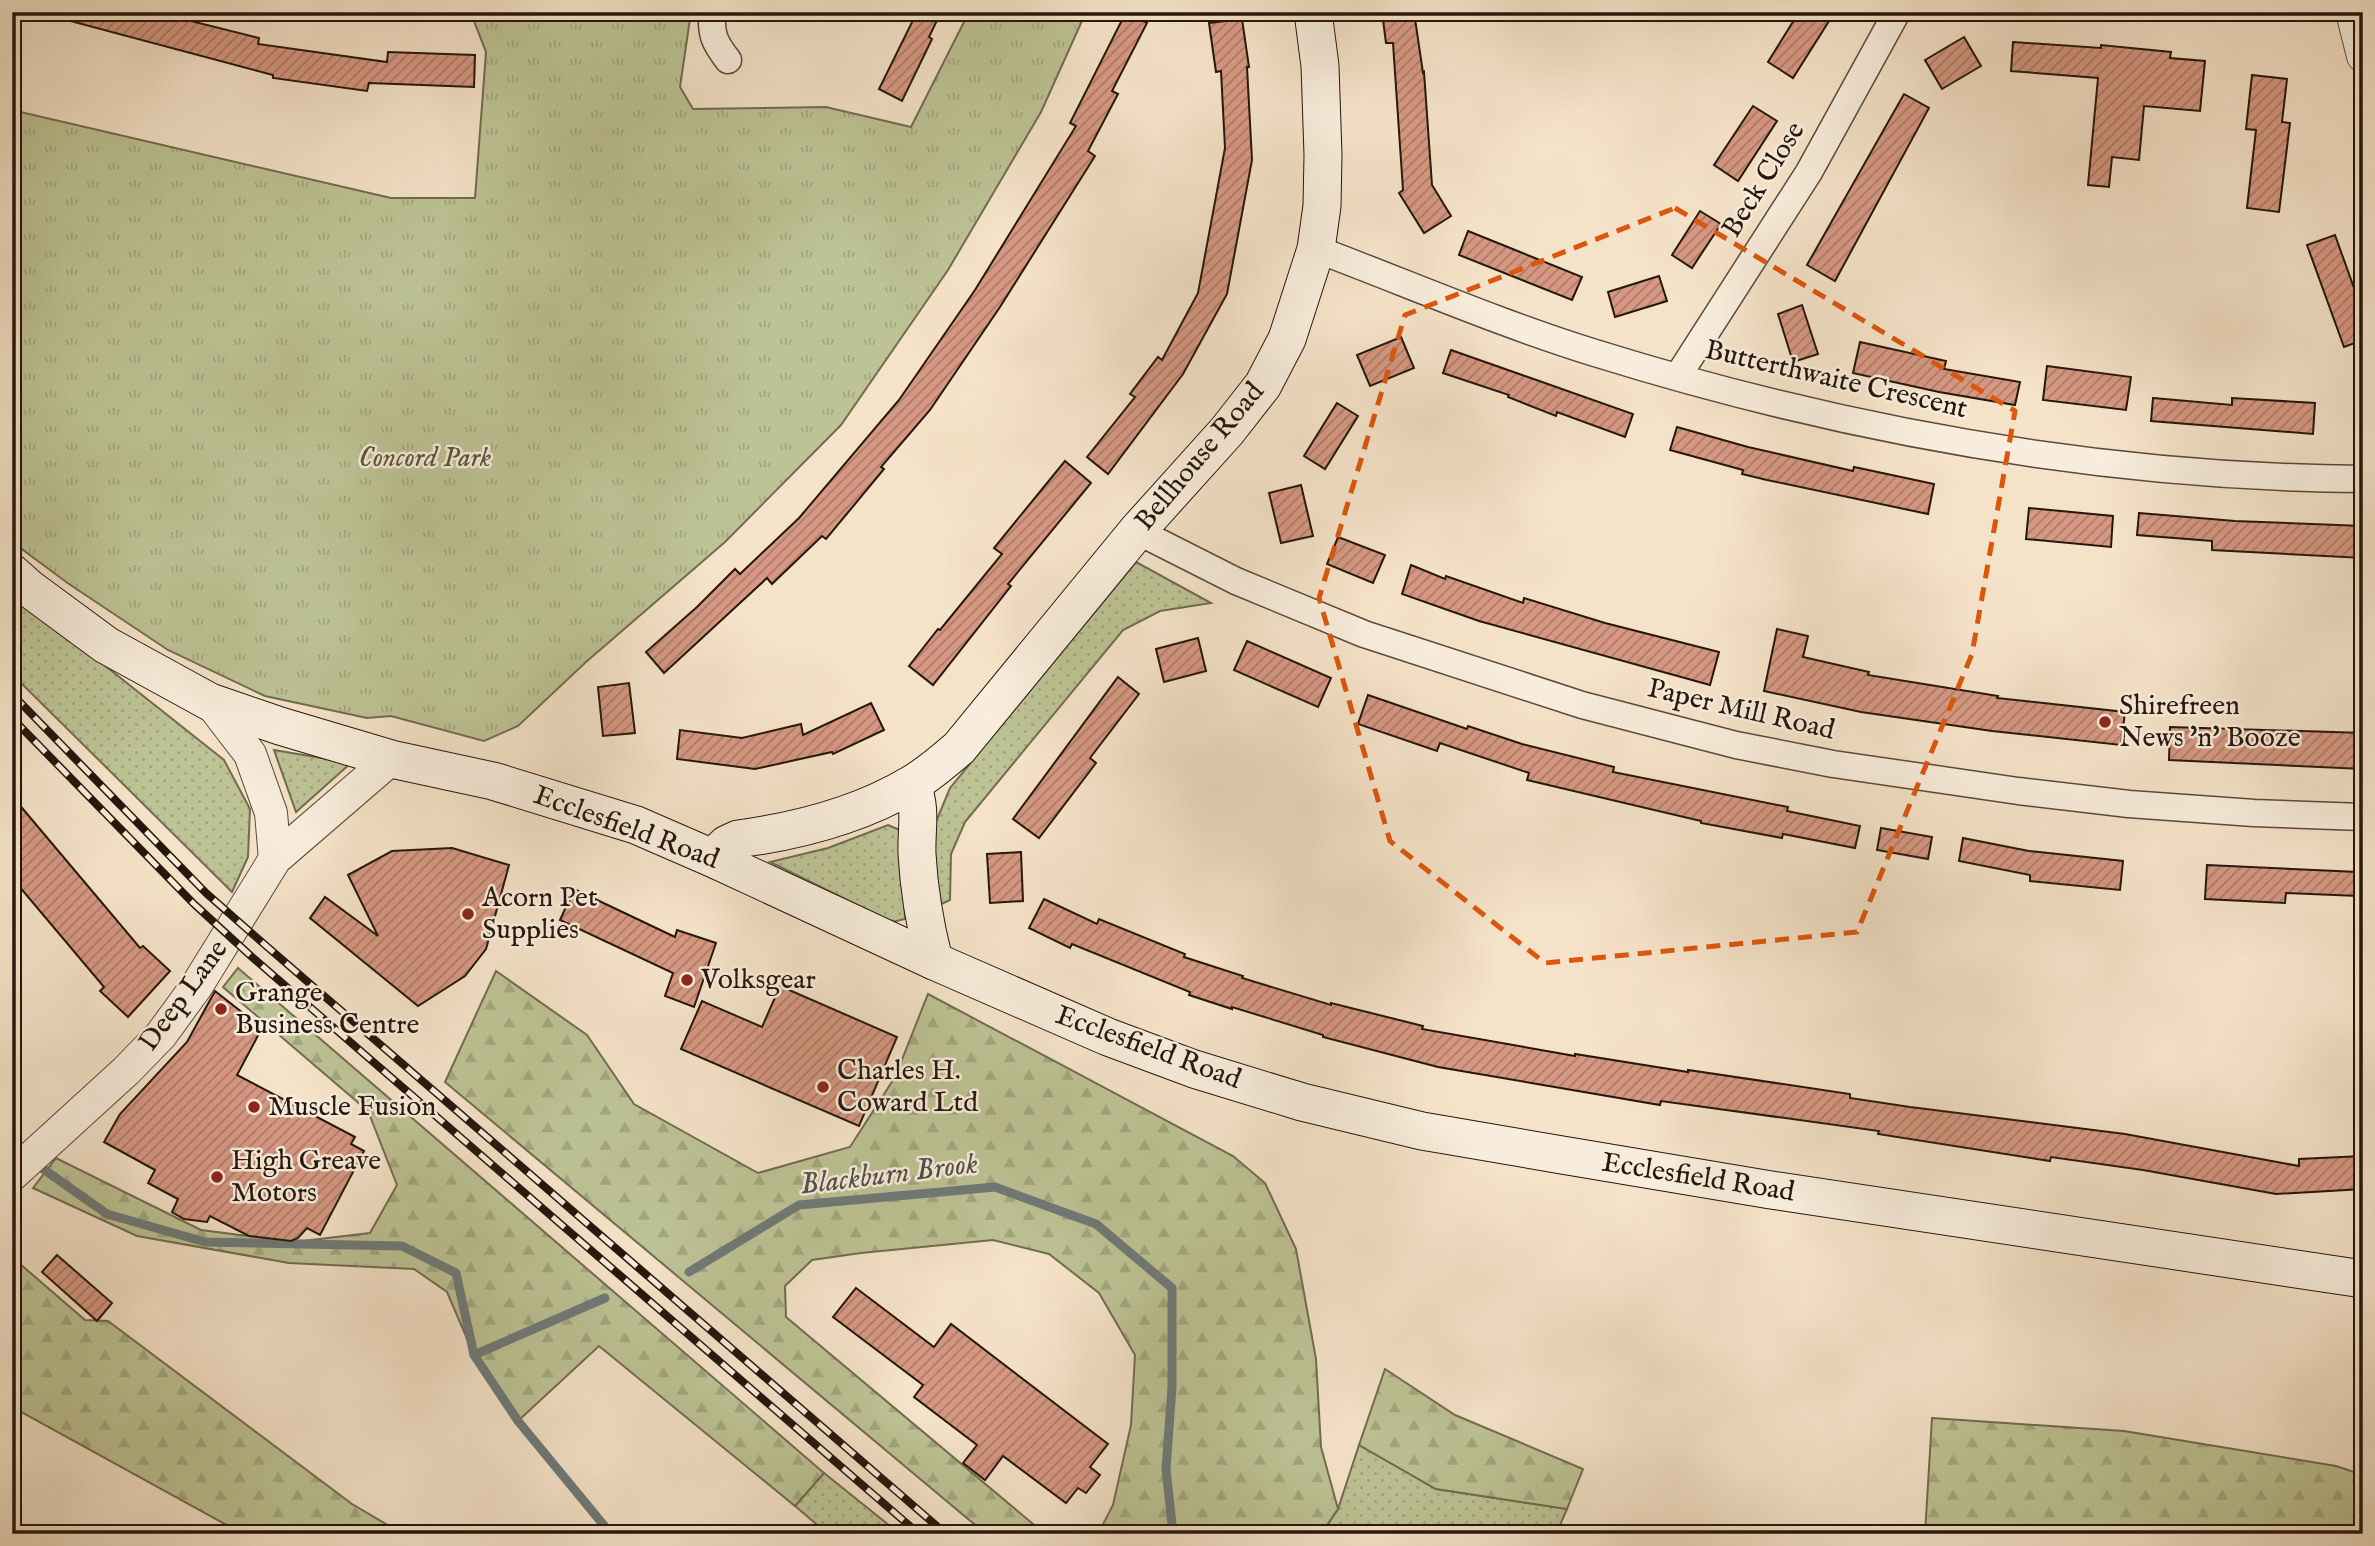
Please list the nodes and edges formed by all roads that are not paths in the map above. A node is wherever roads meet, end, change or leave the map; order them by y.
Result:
1 (712, 12) edge
2 (1313, 12) edge
3 (1897, 12) edge
4 (2352, 12) edge
5 (2363, 56) edge
6 (728, 60) dead end
7 (1316, 249) junction
8 (1678, 376) junction
9 (2363, 479) edge
10 (1136, 531) junction
11 (12, 573) edge
12 (210, 702) junction
13 (391, 759) junction
14 (912, 785) junction
15 (2363, 817) edge
16 (712, 858) junction
17 (275, 859) junction
18 (934, 961) junction
19 (13, 1174) edge
20 (2363, 1279) edge

1 - 6 street
2 - 7 main road, Bellhouse Road
3 - 8 street, Beck Close
4 - 5 street
7 - 8 street, Butterthwaite Crescent
7 - 10 main road, Bellhouse Road
8 - 9 street, Butterthwaite Crescent
10 - 14 main road, Bellhouse Road
10 - 15 street, Paper Mill Road
11 - 12 main road, Ecclesfield Road
12 - 13 main road, Ecclesfield Road
12 - 17 street
13 - 16 main road, Ecclesfield Road
13 - 17 street, Deep Lane
14 - 16 main road, Bellhouse Road
14 - 18 main road
16 - 18 main road, Ecclesfield Road
17 - 19 street, Deep Lane
18 - 20 main road, Ecclesfield Road

